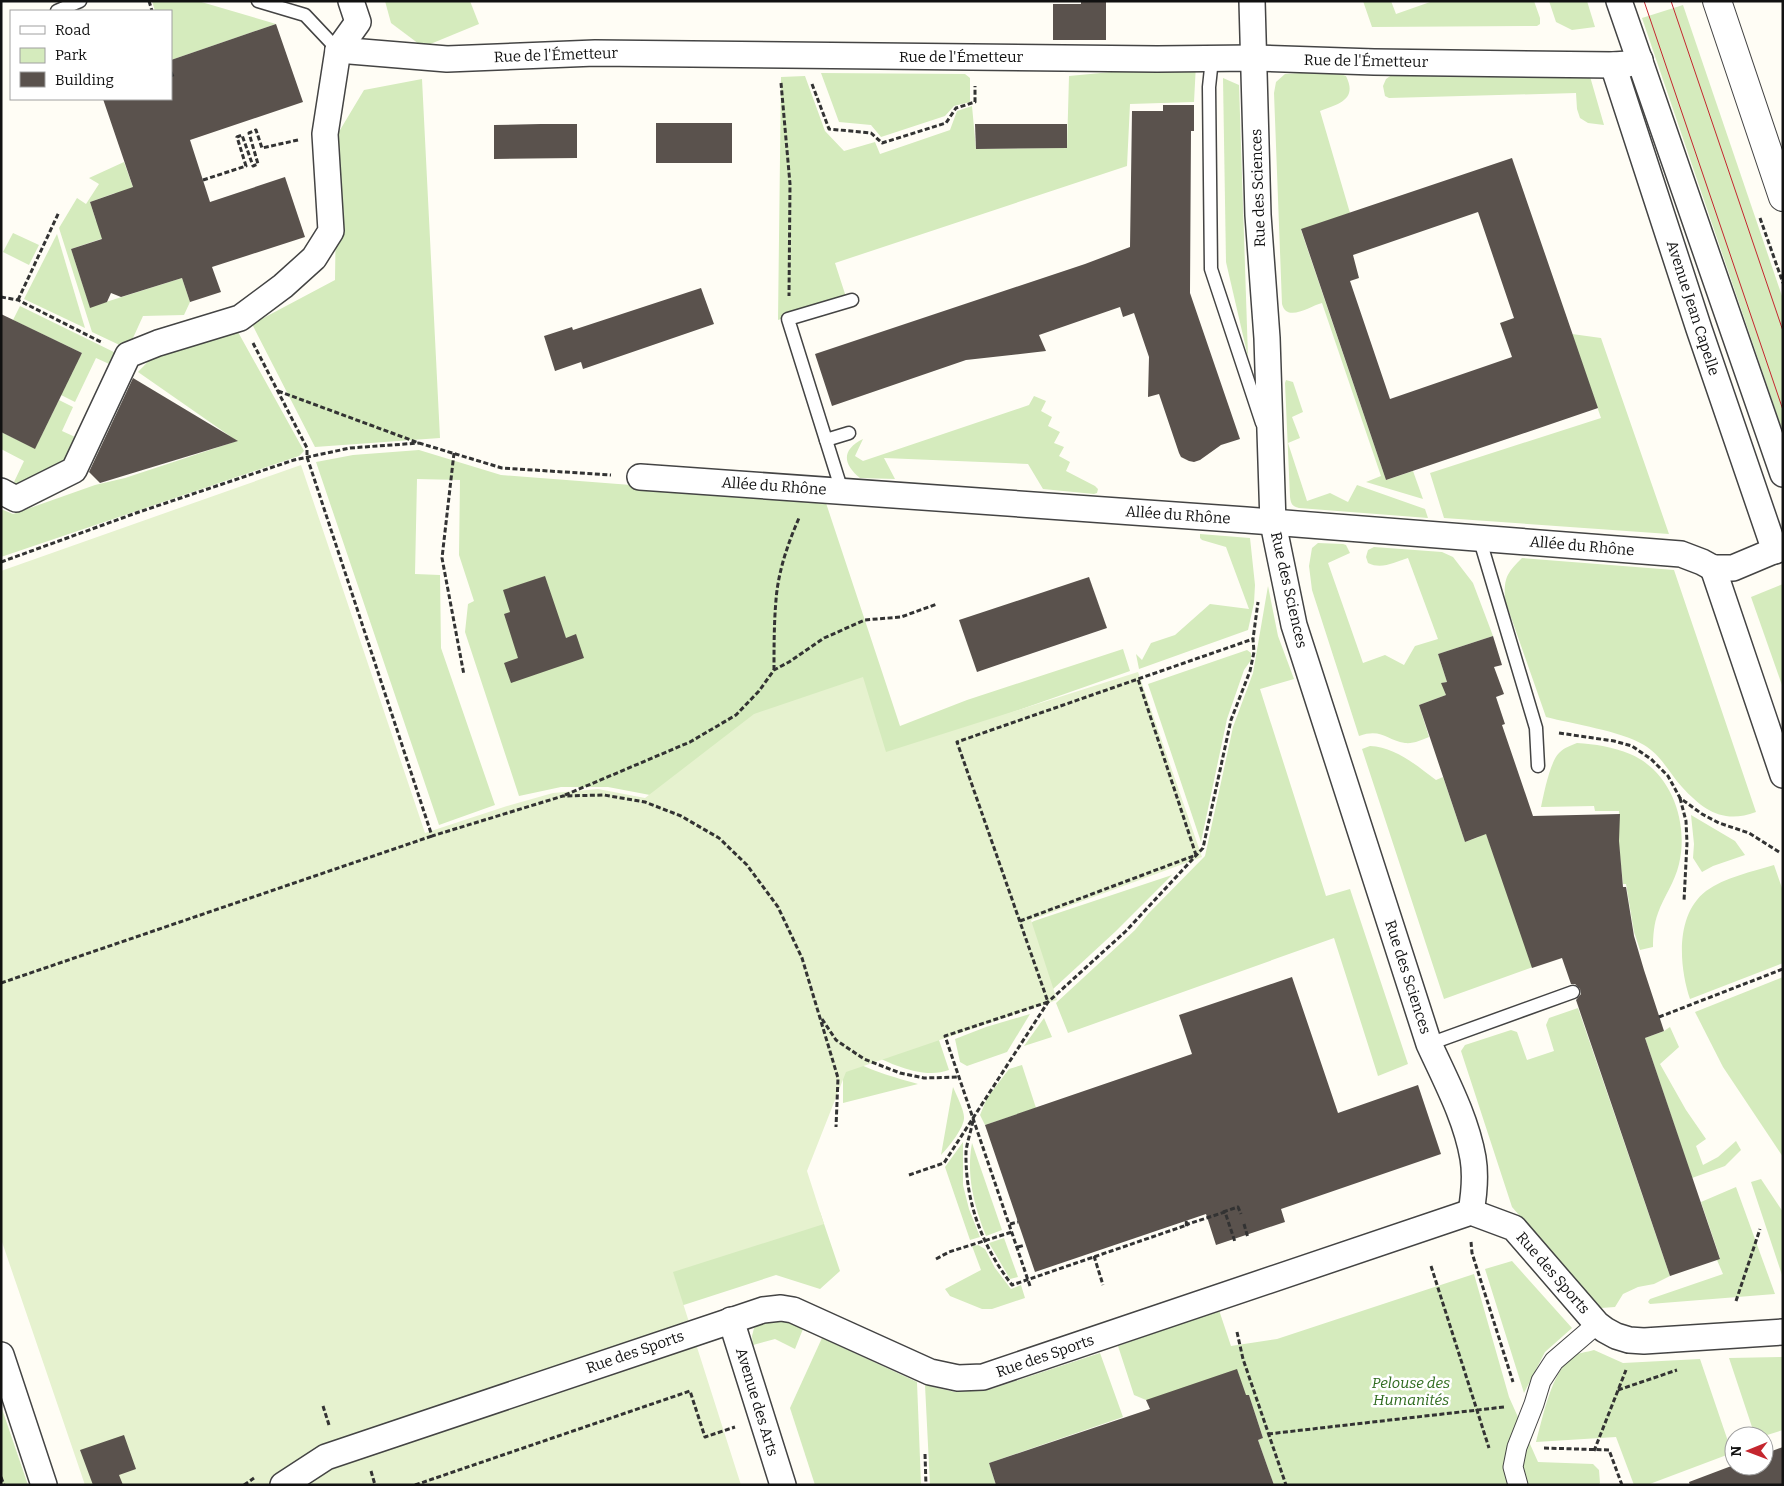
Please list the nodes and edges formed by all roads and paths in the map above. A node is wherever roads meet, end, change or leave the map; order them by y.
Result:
1 (80, 1) edge
2 (258, 1) edge
3 (352, 1) edge
4 (1252, 1) edge
5 (1619, 1) edge
6 (1717, 1) edge
7 (59, 10) edge
8 (338, 50) junction
9 (790, 55) junction
10 (976, 57) junction
11 (1212, 58) junction
12 (1254, 58) junction
13 (1640, 60) junction
14 (1613, 64) junction
15 (325, 134) junction
16 (203, 180) dead end
17 (1783, 197) edge
18 (59, 212) dead end
19 (1, 297) edge
20 (18, 300) junction
21 (852, 300) dead end
22 (240, 318) junction
23 (788, 320) junction
24 (128, 355) junction
25 (277, 391) junction
26 (849, 433) dead end
27 (826, 440) junction
28 (420, 443) junction
29 (1271, 451) junction
30 (454, 453) junction
31 (307, 457) junction
32 (1783, 474) edge
33 (640, 478) joint
34 (1, 491) edge
35 (842, 491) junction
36 (799, 516) dead end
37 (1273, 523) junction
38 (1479, 537) junction
39 (1779, 549) edge
40 (1, 562) edge
41 (1712, 568) junction
42 (1260, 593) dead end
43 (937, 604) dead end
44 (1253, 639) junction
45 (774, 670) junction
46 (464, 675) dead end
47 (1138, 679) junction
48 (1536, 728) junction
49 (1538, 766) dead end
50 (1783, 775) edge
51 (563, 796) junction
52 (1680, 798) junction
53 (432, 836) junction
54 (1779, 852) dead end
55 (1196, 855) junction
56 (1684, 901) dead end
57 (1020, 921) junction
58 (1783, 969) edge
59 (1, 983) edge
60 (1573, 992) dead end
61 (1048, 1002) junction
62 (820, 1017) junction
63 (1659, 1017) dead end
64 (1429, 1044) junction
65 (959, 1077) junction
66 (973, 1118) junction
67 (836, 1127) dead end
68 (909, 1175) dead end
69 (1471, 1212) junction
70 (1241, 1214) dead end
71 (1018, 1222) dead end
72 (1185, 1223) junction
73 (1010, 1224) junction
74 (1244, 1224) dead end
75 (1760, 1229) dead end
76 (1012, 1232) junction
77 (1248, 1238) dead end
78 (984, 1240) junction
79 (1235, 1242) dead end
80 (1026, 1244) dead end
81 (1018, 1247) junction
82 (1472, 1253) dead end
83 (1094, 1254) junction
84 (936, 1260) dead end
85 (1431, 1266) dead end
86 (1028, 1280) junction
87 (1103, 1285) dead end
88 (1030, 1286) dead end
89 (1736, 1301) dead end
90 (731, 1320) junction
91 (1597, 1324) junction
92 (1238, 1332) dead end
93 (1783, 1332) edge
94 (1, 1355) edge
95 (1627, 1367) dead end
96 (1683, 1368) dead end
97 (1618, 1390) junction
98 (1527, 1405) junction
99 (323, 1406) dead end
100 (1477, 1411) junction
101 (329, 1426) dead end
102 (736, 1427) dead end
103 (1268, 1434) junction
104 (1517, 1447) junction
105 (1594, 1451) junction
106 (925, 1454) dead end
107 (1492, 1457) dead end
108 (370, 1470) dead end
109 (1, 1478) edge
110 (4, 1485) edge
111 (44, 1485) edge
112 (283, 1485) edge
113 (375, 1485) edge
114 (415, 1485) edge
115 (783, 1485) edge
116 (926, 1485) edge
117 (1286, 1485) edge
118 (1518, 1485) edge
119 (1622, 1485) edge

1 - 7 lane
2 - 8 lane
3 - 8 street
4 - 12 street, Rue des Sciences
5 - 13 street, Avenue Jean Capelle
6 - 17 street
8 - 9 street, Rue de l'Émetteur
8 - 15 street
9 - 10 street, Rue de l'Émetteur
9 - 10 path
9 - 23 path
10 - 11 street, Rue de l'Émetteur
11 - 12 street, Rue de l'Émetteur
11 - 29 lane
12 - 14 street, Rue de l'Émetteur
12 - 29 street, Rue des Sciences
13 - 14 street, Rue de l'Émetteur
13 - 32 street, Avenue Jean Capelle
14 - 39 street, Avenue Jean Capelle
15 - 16 path
15 - 22 street
18 - 20 path
19 - 20 path
20 - 24 path
21 - 23 lane
22 - 24 street
22 - 25 path
23 - 27 lane
24 - 34 street
25 - 28 path
25 - 31 path
26 - 27 lane
27 - 35 lane
28 - 30 path
28 - 31 path
29 - 37 street, Rue des Sciences
30 - 33 path
30 - 46 path
31 - 40 path
31 - 53 path
33 - 35 street, Allée du Rhône
35 - 37 street, Allée du Rhône
36 - 45 path
37 - 38 street, Allée du Rhône
37 - 64 street, Rue des Sciences
38 - 41 street, Allée du Rhône
38 - 48 lane
39 - 41 street, Avenue Jean Capelle
41 - 50 street
42 - 44 path
43 - 45 path
44 - 47 path
44 - 55 path
45 - 51 path
47 - 55 path
47 - 57 path
48 - 49 lane
48 - 52 path
51 - 53 path
51 - 62 path
52 - 54 path
52 - 56 path
53 - 59 path
55 - 57 path
55 - 61 path
57 - 61 path
58 - 63 path
60 - 64 lane
61 - 65 path
61 - 66 path
62 - 65 path
62 - 67 path
64 - 69 street, Rue des Sciences
65 - 66 path
66 - 68 path
66 - 73 path
66 - 78 path
69 - 90 street, Rue des Sports
69 - 91 street, Rue des Sports
70 - 72 path
71 - 73 path
72 - 79 path
72 - 83 path
73 - 76 path
74 - 77 path
75 - 89 path
76 - 78 path
76 - 81 path
78 - 84 path
78 - 86 path
80 - 81 path
81 - 86 path
82 - 98 path
83 - 86 path
83 - 87 path
85 - 100 path
86 - 88 path
90 - 112 street, Rue des Sports
90 - 115 street, Avenue des Arts
91 - 93 street, Rue des Sports
91 - 98 street
92 - 103 path
94 - 111 street
95 - 97 path
96 - 97 path
97 - 105 path
98 - 100 path
98 - 104 street
99 - 101 path
100 - 103 path
100 - 107 path
102 - 114 path
103 - 117 path
104 - 105 path
104 - 118 street
105 - 119 path
106 - 116 path
108 - 113 path
109 - 110 path

